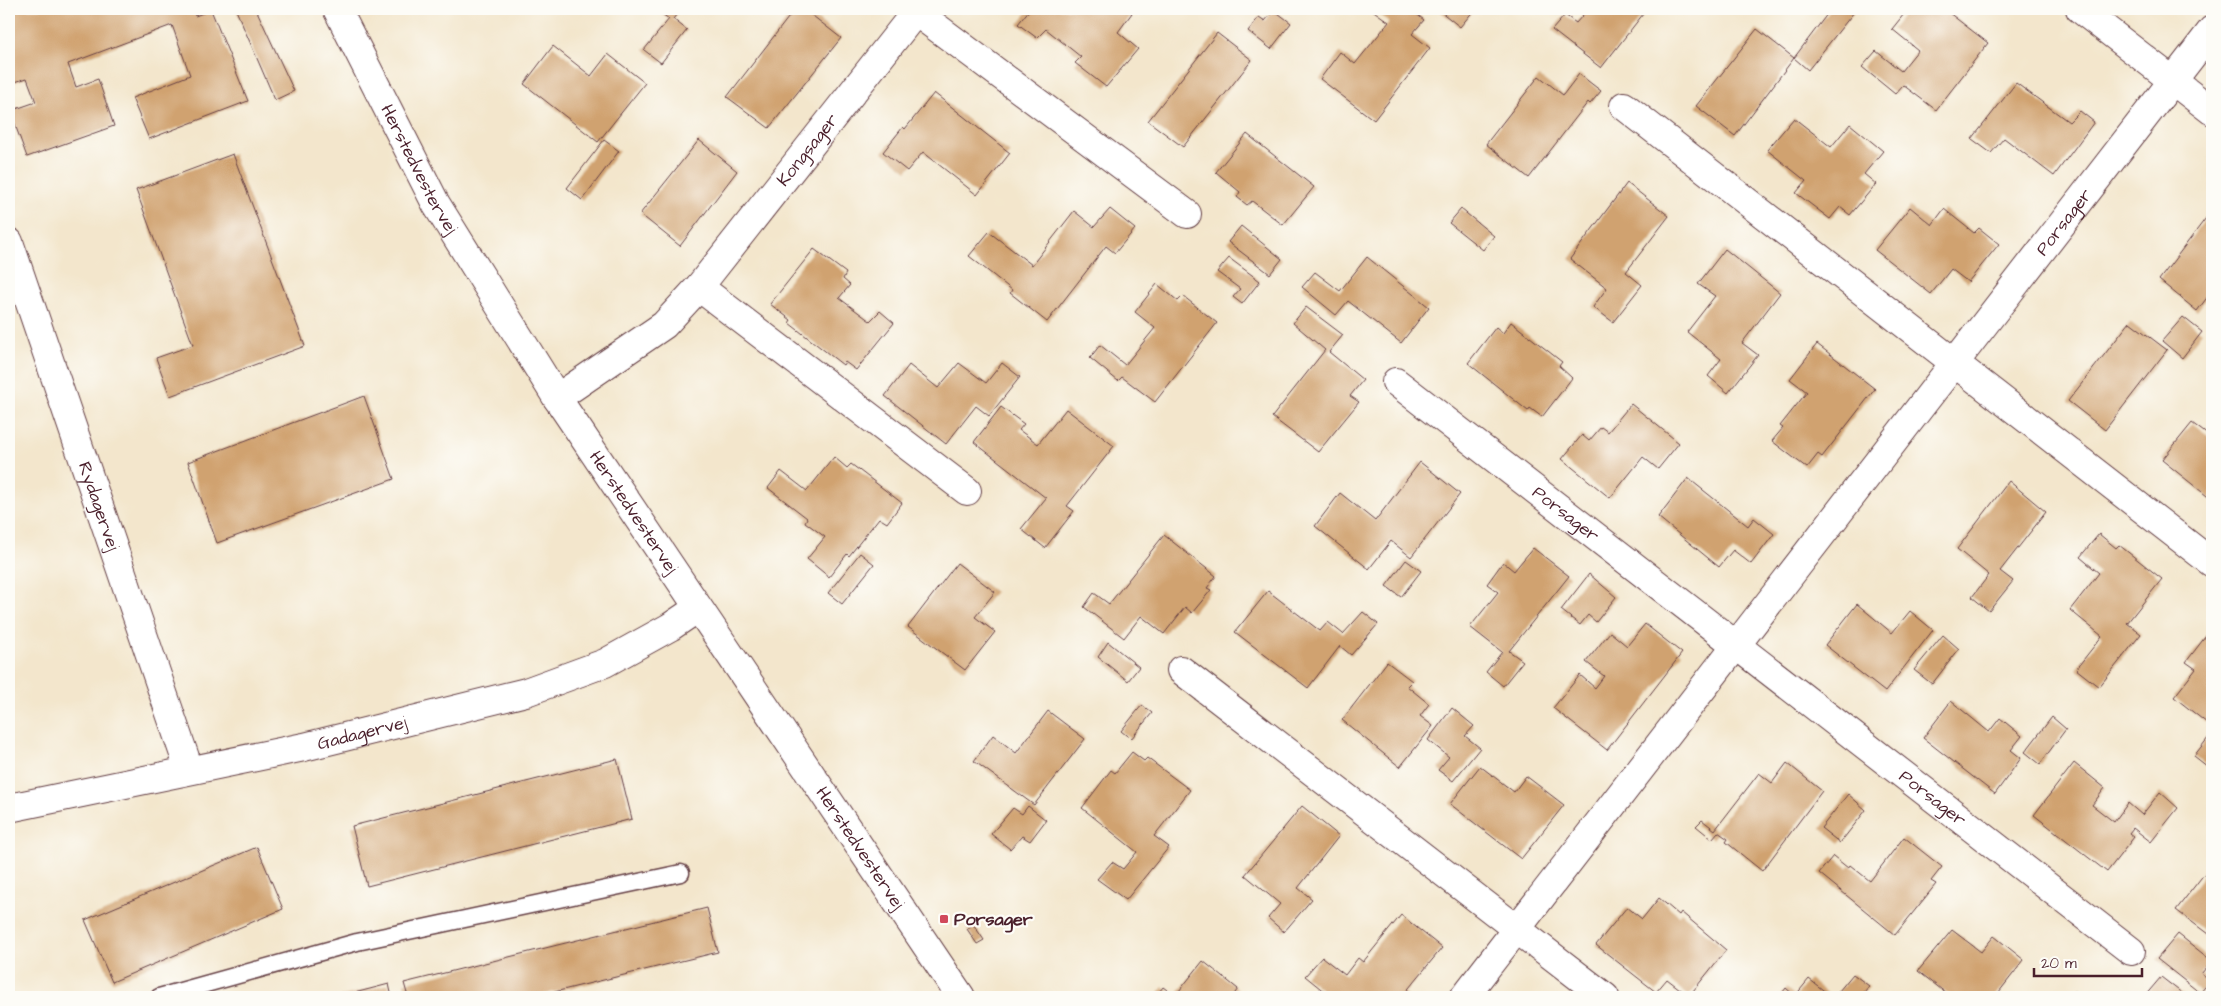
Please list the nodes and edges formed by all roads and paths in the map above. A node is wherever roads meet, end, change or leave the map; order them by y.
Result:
1 (337, 9) edge
2 (2080, 9) edge
3 (916, 10) edge
4 (2212, 30) edge
5 (2173, 80) junction
6 (1624, 106) dead end
7 (2212, 111) edge
8 (1187, 214) dead end
9 (9, 242) edge
10 (699, 287) junction
11 (1954, 362) junction
12 (1396, 382) dead end
13 (556, 398) junction
14 (966, 491) dead end
15 (2212, 563) edge
16 (698, 608) junction
17 (1735, 645) junction
18 (1181, 670) dead end
19 (189, 769) junction
20 (9, 808) edge
21 (681, 873) dead end
22 (1515, 929) junction
23 (2131, 951) dead end
24 (159, 997) edge
25 (961, 997) edge
26 (1464, 997) edge
27 (1605, 997) edge

1 - 13 street, Herstedvestervej
2 - 5 street
3 - 8 street, Kongsager
3 - 10 street, Kongsager
4 - 5 street, Porsager
5 - 7 street
5 - 11 street, Porsager
6 - 11 street
9 - 19 street, Rydagervej
10 - 13 street, Kongsager
10 - 14 street
11 - 15 street
11 - 17 street, Porsager
12 - 17 street, Porsager
13 - 16 street, Herstedvestervej
16 - 19 street, Gadagervej
16 - 25 street, Herstedvestervej
17 - 22 street, Porsager
17 - 23 street, Porsager
18 - 22 street
19 - 20 street, Gadagervej
21 - 24 lane
22 - 26 street, Porsager
22 - 27 street

